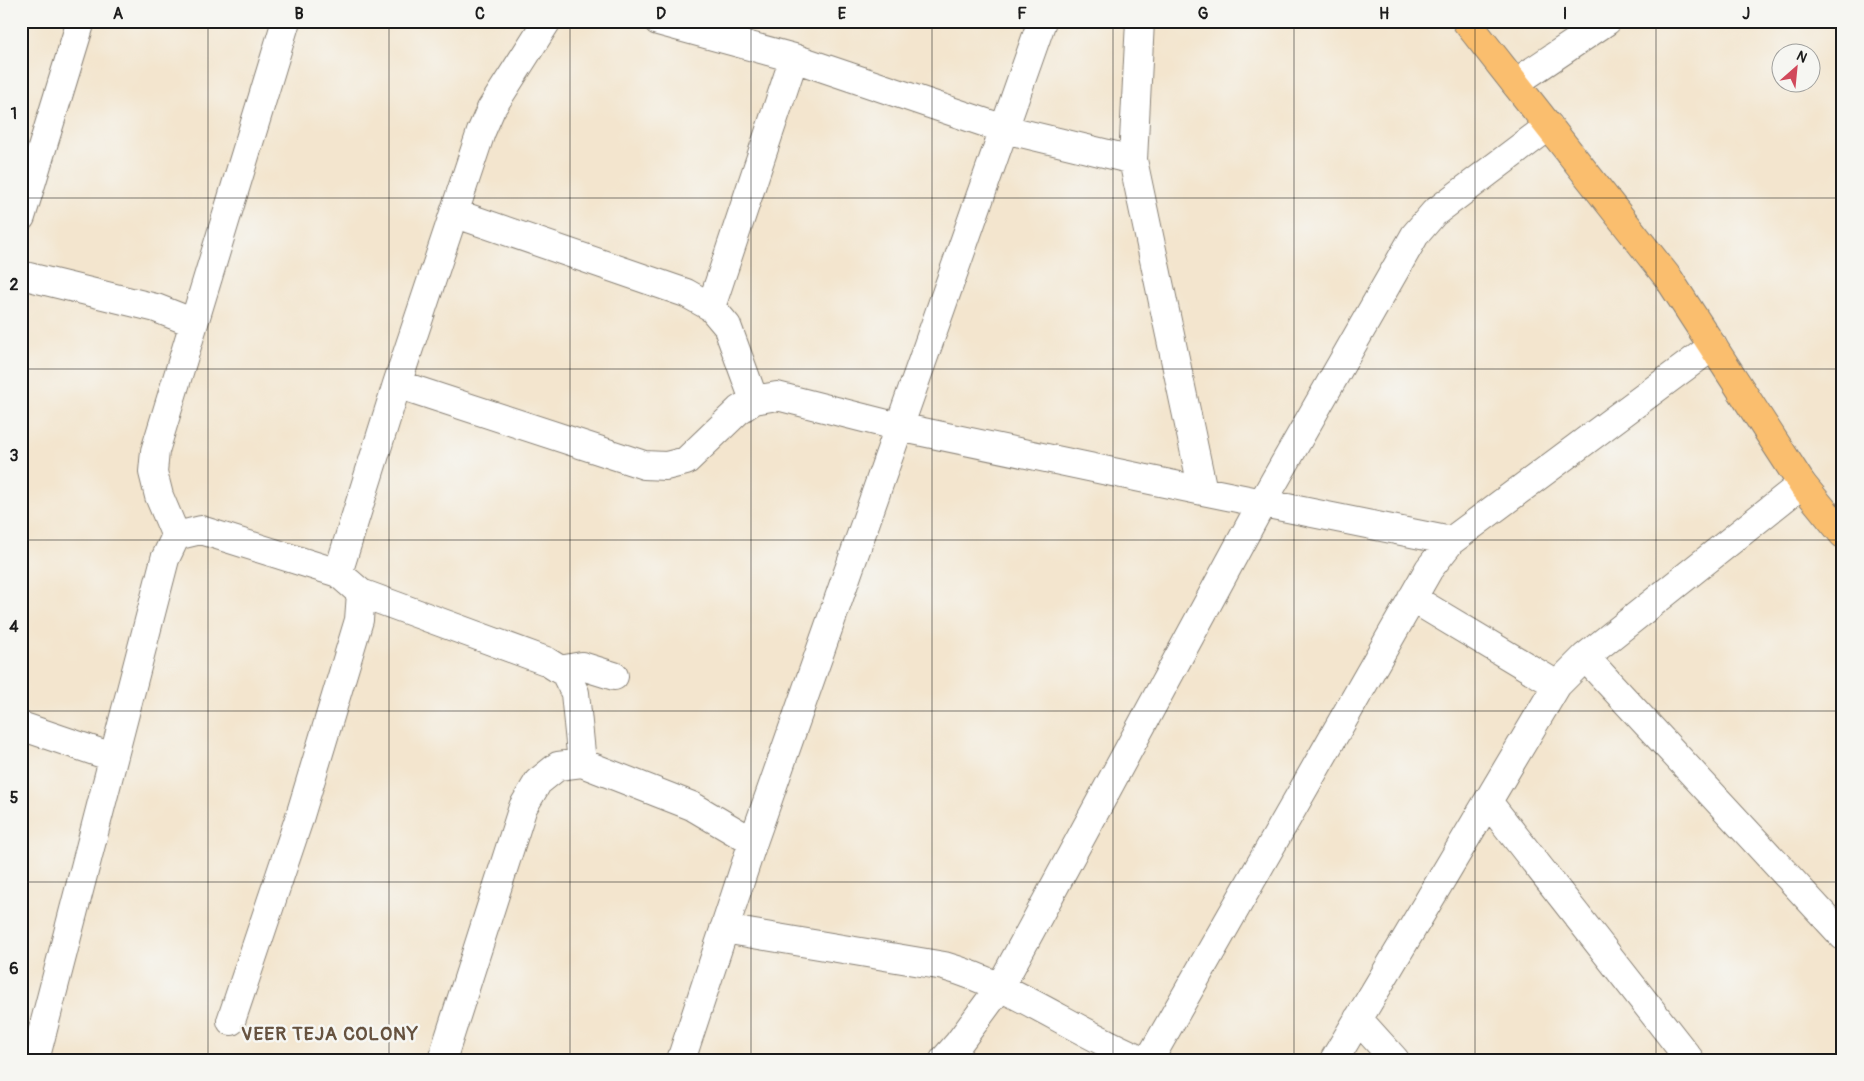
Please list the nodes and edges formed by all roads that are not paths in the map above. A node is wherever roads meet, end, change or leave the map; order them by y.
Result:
1 (80, 21) edge
2 (286, 21) edge
3 (547, 21) edge
4 (658, 21) edge
5 (1042, 21) edge
6 (1140, 21) edge
7 (1466, 21) edge
8 (1607, 21) edge
9 (794, 58) junction
10 (1516, 83) junction
11 (1549, 126) junction
12 (1004, 129) junction
13 (1133, 160) junction
14 (454, 214) junction
15 (21, 217) edge
16 (21, 275) edge
17 (711, 307) junction
18 (194, 323) junction
19 (1713, 346) junction
20 (396, 384) junction
21 (754, 400) junction
22 (899, 427) junction
23 (1802, 484) junction
24 (1203, 491) junction
25 (1262, 503) junction
26 (1843, 534) edge
27 (176, 536) junction
28 (1451, 541) junction
29 (338, 573) junction
30 (361, 593) junction
31 (1412, 598) junction
32 (1585, 657) junction
33 (560, 670) junction
34 (614, 676) dead end
35 (1557, 685) junction
36 (21, 726) edge
37 (112, 757) junction
38 (582, 763) junction
39 (1488, 802) junction
40 (752, 842) junction
41 (724, 929) junction
42 (1843, 936) edge
43 (1000, 987) junction
44 (1358, 1019) junction
45 (231, 1020) dead end
46 (35, 1060) edge
47 (442, 1060) edge
48 (681, 1060) edge
49 (944, 1060) edge
50 (1143, 1060) edge
51 (1149, 1060) edge
52 (1334, 1060) edge
53 (1395, 1060) edge
54 (1690, 1060) edge

1 - 15 street
2 - 18 street
3 - 14 street
4 - 9 street
5 - 12 street
6 - 13 street
7 - 10 main road
8 - 10 street
9 - 12 street
9 - 17 street
10 - 11 main road
11 - 19 main road
11 - 25 street
12 - 13 street
12 - 22 street
13 - 24 street
14 - 17 street
14 - 20 street
16 - 18 street
17 - 21 street
18 - 27 street
19 - 23 main road
19 - 28 street
20 - 21 street
20 - 29 street
21 - 22 street
22 - 24 street
22 - 40 street
23 - 26 main road
23 - 32 street
24 - 25 street
25 - 28 street
25 - 43 street
27 - 29 street
27 - 37 street
28 - 31 street
29 - 30 street
30 - 33 street
30 - 45 street
31 - 35 street
31 - 51 street
32 - 35 street
32 - 42 street
33 - 34 street
33 - 38 street
35 - 39 street
36 - 37 street
37 - 46 street
38 - 40 street
38 - 47 street
39 - 44 street
39 - 54 street
40 - 41 street
41 - 43 street
41 - 48 street
43 - 49 street
43 - 50 street
44 - 52 street
44 - 53 street

